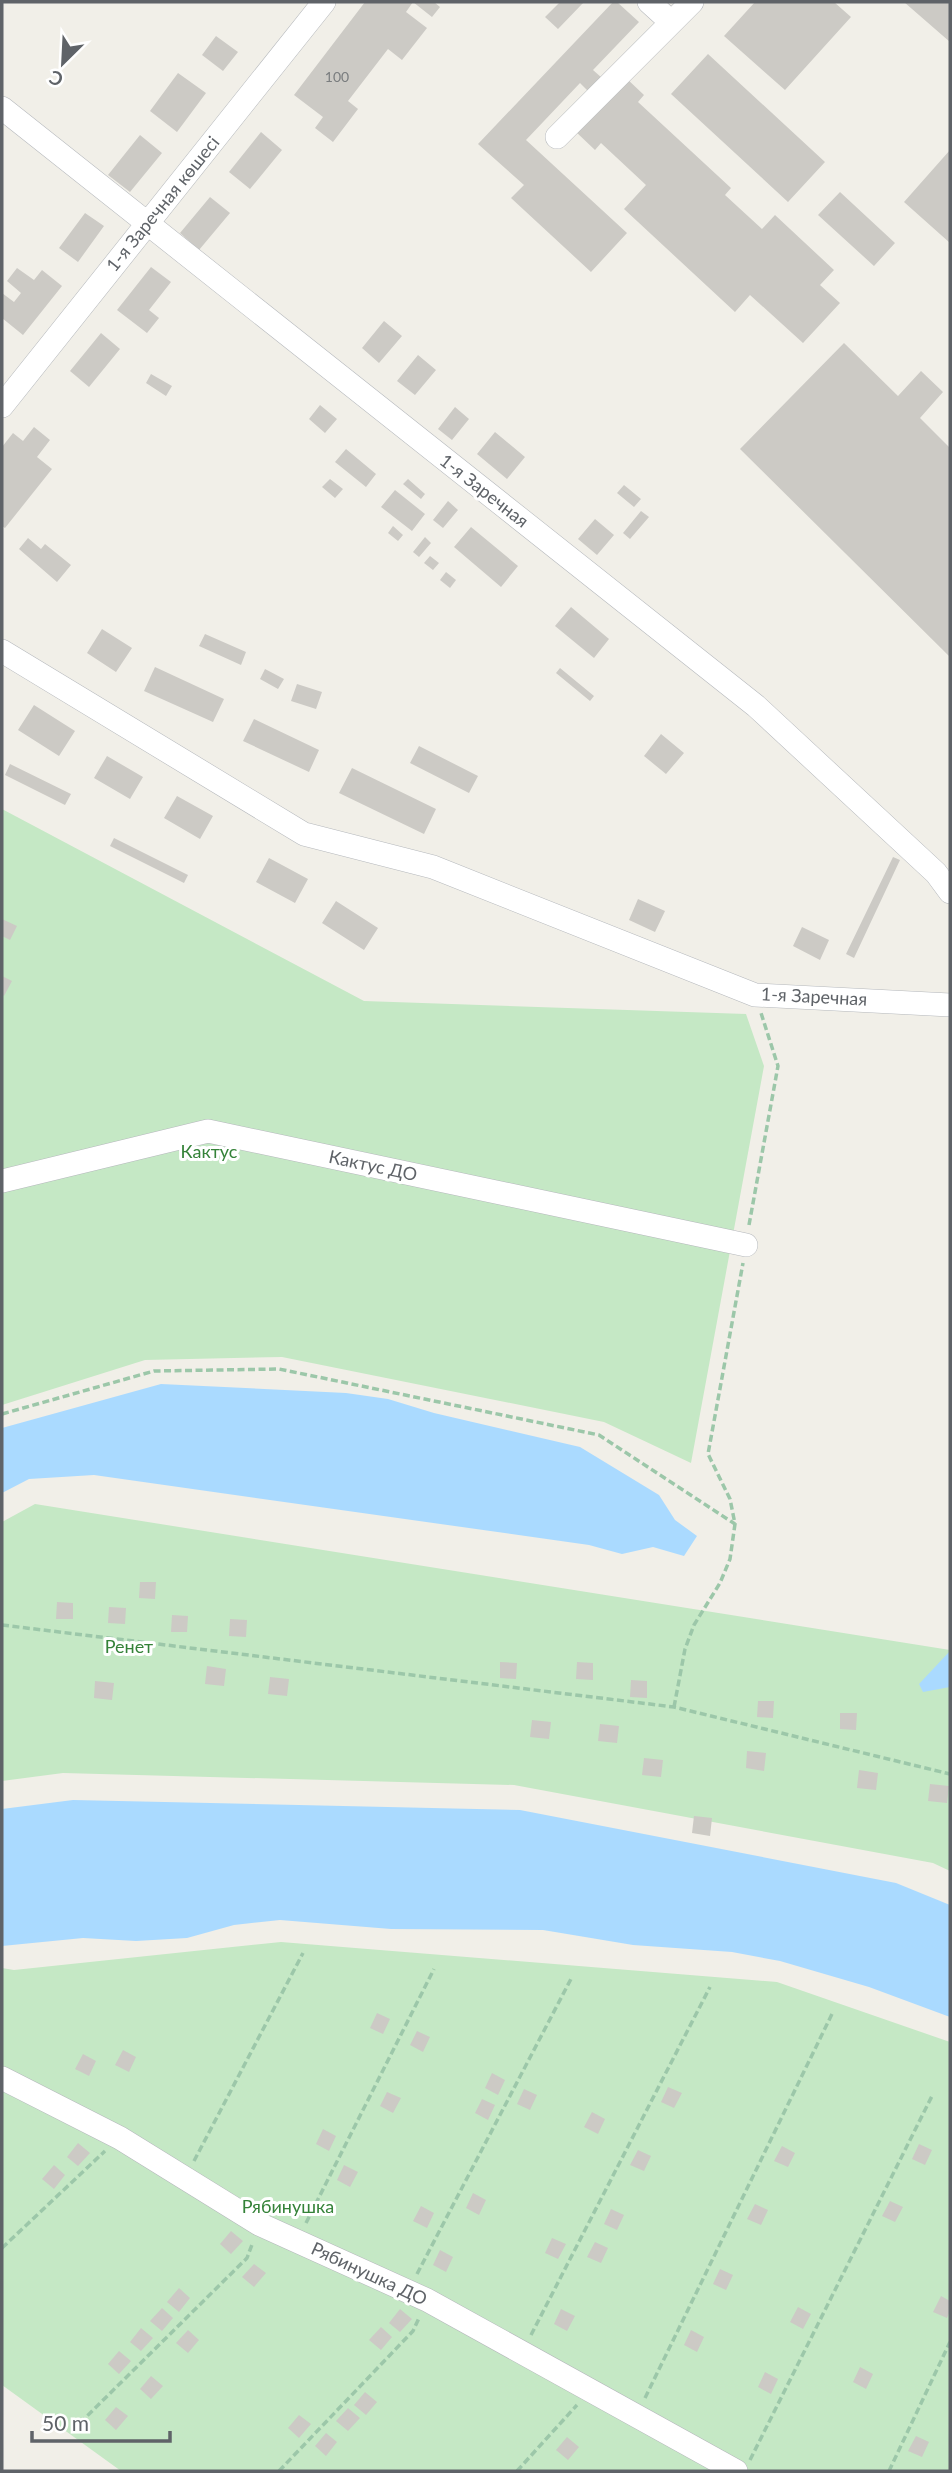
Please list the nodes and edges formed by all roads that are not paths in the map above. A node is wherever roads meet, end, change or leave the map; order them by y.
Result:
1 (324, 2) edge
2 (649, 2) edge
3 (692, 2) edge
4 (671, 22) junction
5 (2, 108) edge
6 (557, 137) dead end
7 (148, 223) junction
8 (2, 406) edge
9 (2, 651) edge
10 (950, 892) edge
11 (950, 1005) edge
12 (2, 1181) edge
13 (746, 1245) road end
14 (2, 2078) edge
15 (736, 2471) edge

1 - 7 street, 1-я Заречная көшесі
2 - 4 street
3 - 4 street
4 - 6 street
5 - 7 street, 1-я Заречная
7 - 8 street, 1-я Заречная көшесі
7 - 10 street, 1-я Заречная
9 - 11 street, 1-я Заречная
12 - 13 street, Кактус ДО
14 - 15 street, Рябинушка ДО

